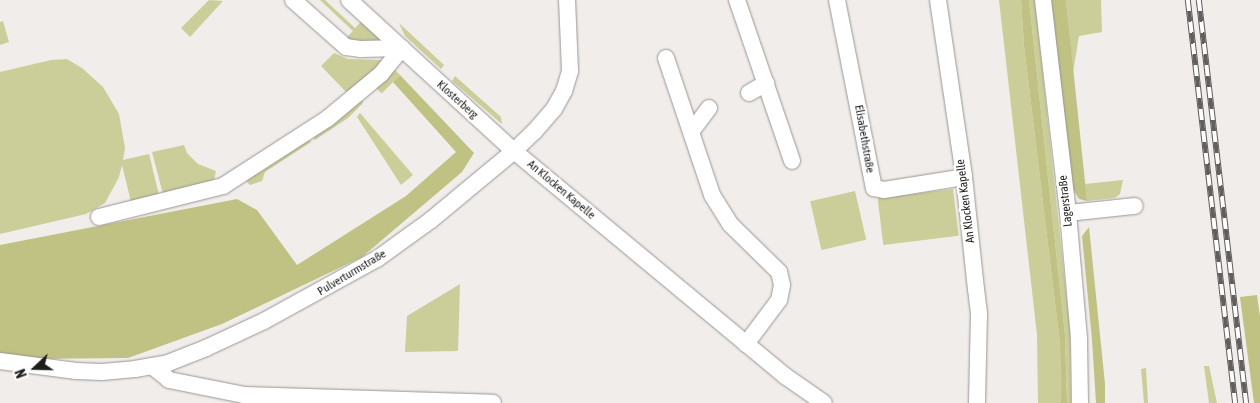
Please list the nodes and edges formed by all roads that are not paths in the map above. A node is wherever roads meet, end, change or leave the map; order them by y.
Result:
1 (293, 0) edge
2 (349, 0) edge
3 (568, 0) edge
4 (737, 0) edge
5 (837, 0) edge
6 (938, 0) edge
7 (1043, 0) edge
8 (402, 48) junction
9 (666, 58) dead end
10 (766, 83) junction
11 (749, 92) dead end
12 (710, 108) dead end
13 (691, 132) junction
14 (514, 151) junction
15 (792, 161) dead end
16 (964, 177) junction
17 (1135, 206) dead end
18 (1068, 213) junction
19 (99, 217) dead end
20 (746, 344) junction
21 (0, 361) edge
22 (152, 366) junction
23 (493, 403) edge
24 (824, 403) edge
25 (977, 403) edge
26 (1080, 403) edge

1 - 8 street
2 - 8 street, Klosterberg
3 - 14 street, Pulverturmstraße
4 - 10 street
5 - 16 street, Elisabethstraße
6 - 16 street, An Klocken Kapelle
7 - 18 street, Lagerstraße
8 - 14 street, Klosterberg
8 - 19 street
9 - 13 street
10 - 11 street
10 - 15 street
12 - 13 street
13 - 20 street
14 - 20 street, An Klocken Kapelle
14 - 22 street, Pulverturmstraße
16 - 25 street, An Klocken Kapelle
17 - 18 street
18 - 26 street, Lagerstraße
20 - 24 street, An Klocken Kapelle
21 - 22 street, Pulverturmstraße
22 - 23 street

